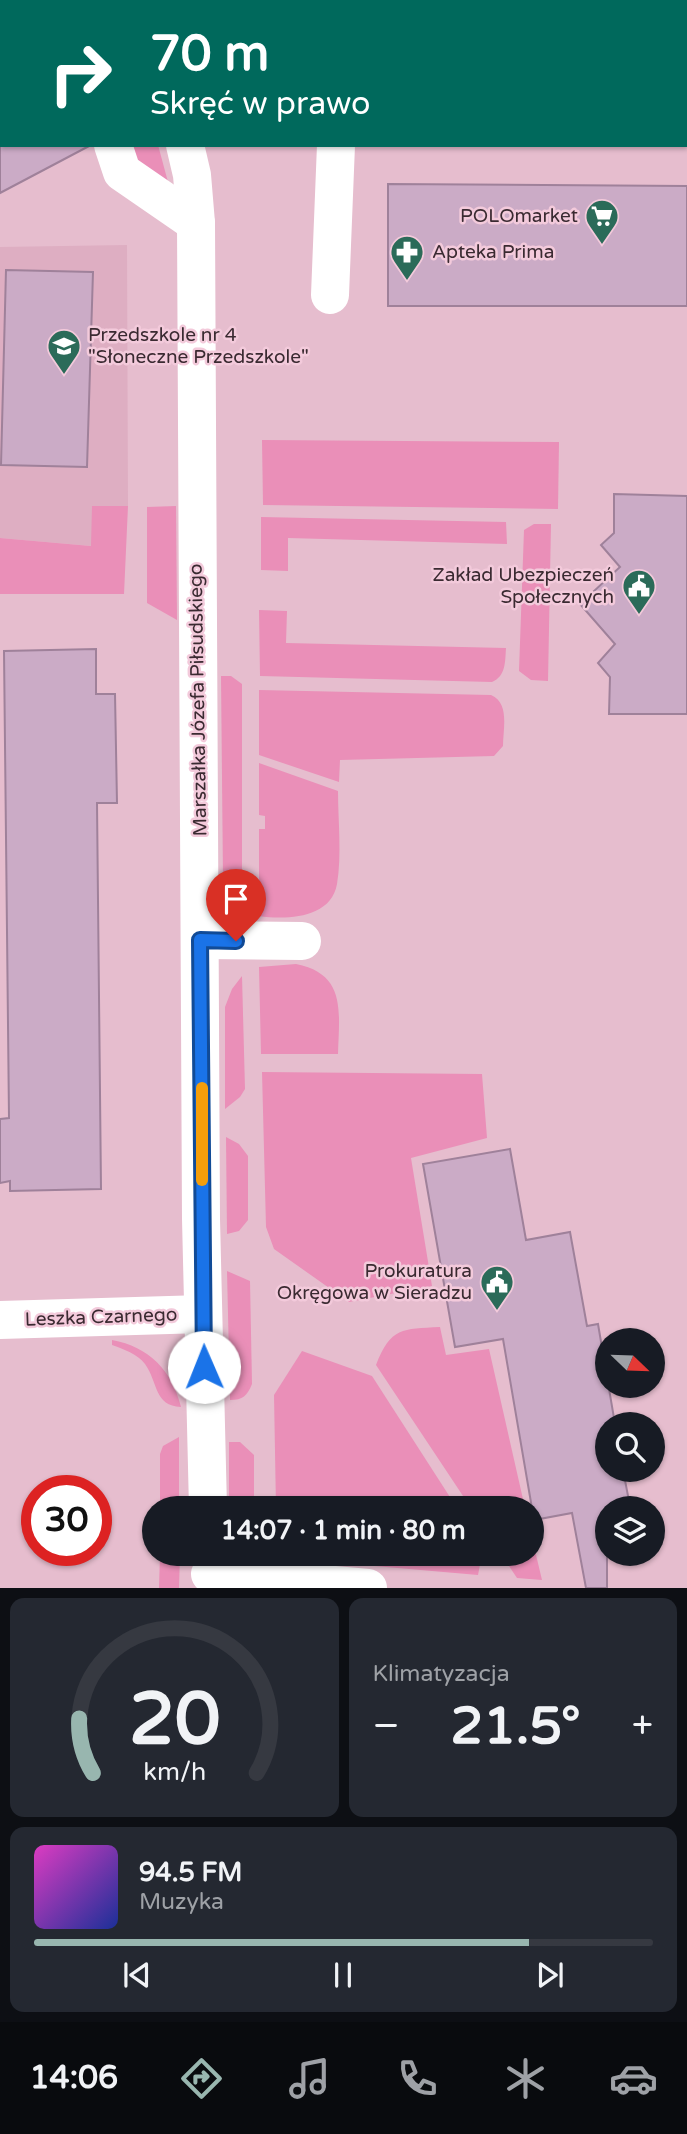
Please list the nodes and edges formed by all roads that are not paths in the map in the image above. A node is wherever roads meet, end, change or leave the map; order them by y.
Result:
1 (114, 147) edge
2 (185, 147) edge
3 (336, 147) edge
4 (196, 223) junction
5 (330, 295) dead end
6 (200, 940) junction
7 (302, 941) dead end
8 (203, 1314) junction
9 (0, 1320) edge
10 (208, 1496) edge
11 (210, 1572) edge
12 (368, 1588) edge

1 - 4 street
2 - 4 street, Marszałka Józefa Piłsudskiego
3 - 5 street
4 - 6 street, Marszałka Józefa Piłsudskiego
6 - 7 street
6 - 8 street, Marszałka Józefa Piłsudskiego
8 - 9 street, Leszka Czarnego
8 - 10 street, Marszałka Józefa Piłsudskiego
11 - 12 street

